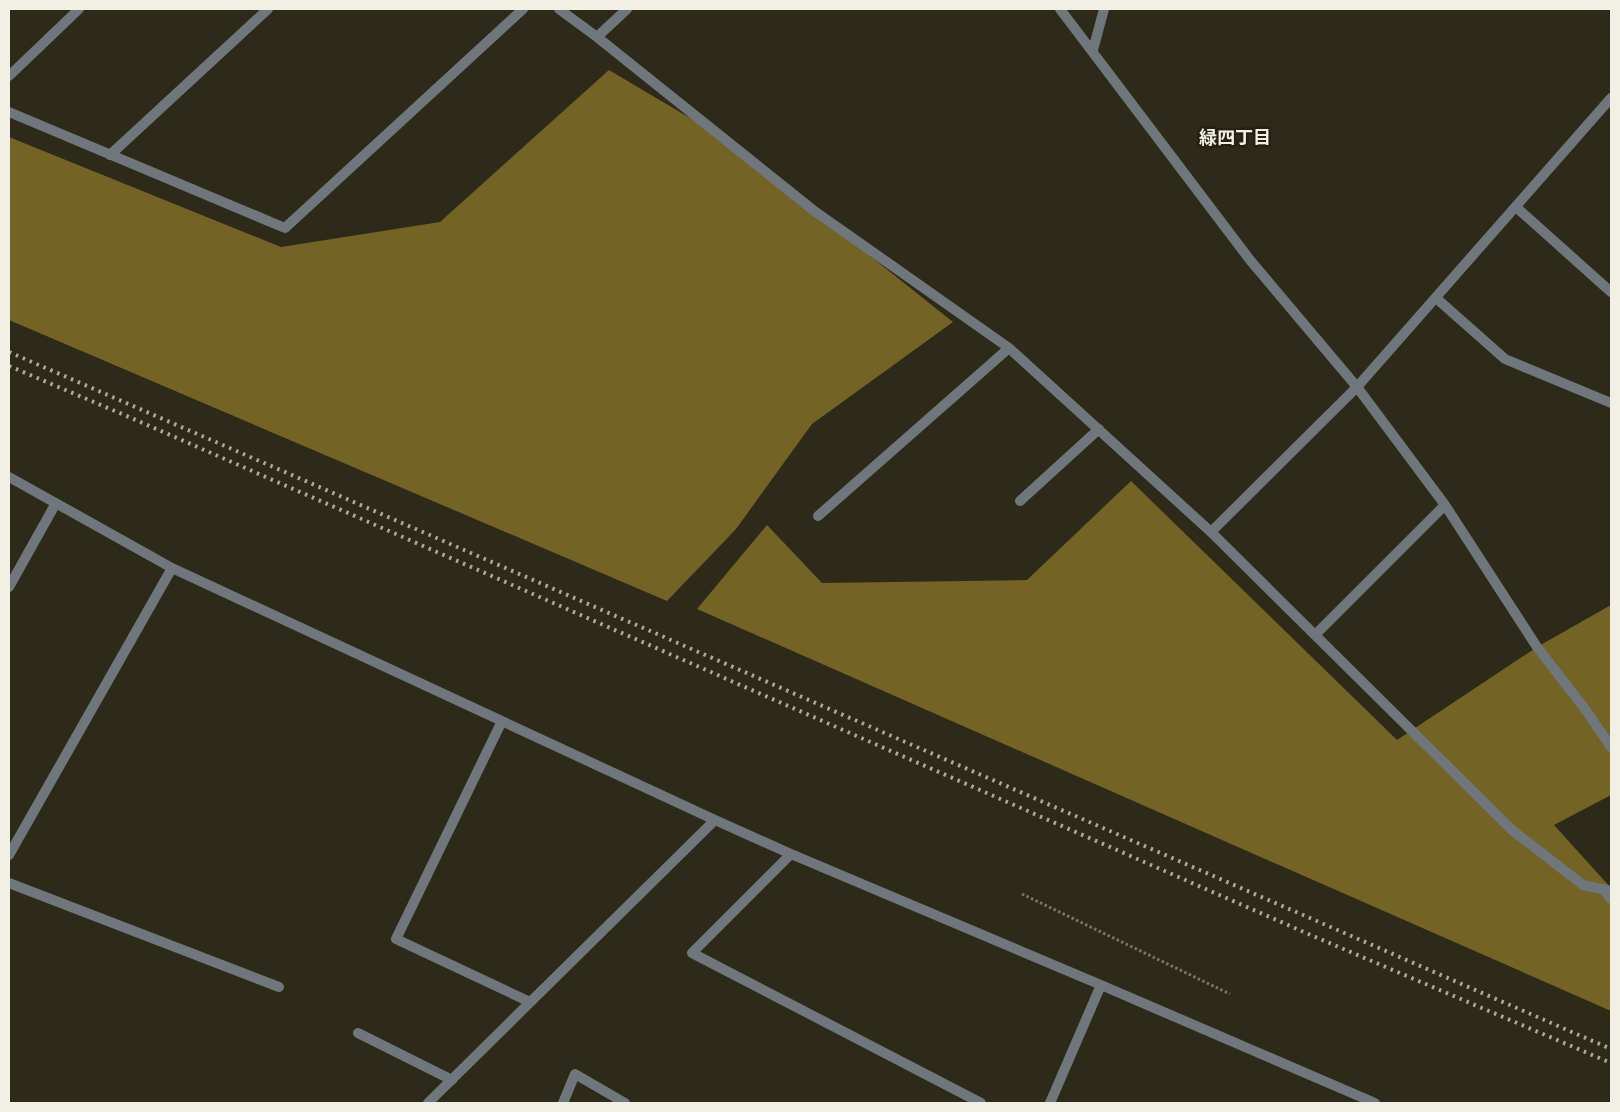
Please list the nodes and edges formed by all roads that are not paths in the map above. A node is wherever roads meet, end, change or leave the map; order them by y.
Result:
1 (79, 9) edge
2 (268, 9) edge
3 (522, 9) edge
4 (559, 9) edge
5 (627, 9) edge
6 (1060, 9) edge
7 (1104, 9) edge
8 (597, 37) junction
9 (1092, 50) junction
10 (9, 76) edge
11 (1611, 98) edge
12 (9, 112) edge
13 (110, 155) junction
14 (1516, 207) junction
15 (1611, 292) edge
16 (1436, 298) junction
17 (1009, 348) junction
18 (1357, 387) junction
19 (1611, 403) edge
20 (1099, 430) junction
21 (9, 477) edge
22 (1020, 502) dead end
23 (56, 503) junction
24 (1445, 505) junction
25 (818, 516) dead end
26 (1211, 532) junction
27 (172, 568) junction
28 (9, 587) edge
29 (1315, 635) junction
30 (502, 721) junction
31 (1611, 747) edge
32 (715, 820) junction
33 (790, 854) junction
34 (9, 855) edge
35 (9, 883) edge
36 (1607, 890) edge
37 (1611, 899) edge
38 (1101, 985) junction
39 (279, 987) dead end
40 (530, 1002) junction
41 (358, 1033) dead end
42 (452, 1080) junction
43 (428, 1103) edge
44 (564, 1103) edge
45 (625, 1103) edge
46 (982, 1103) edge
47 (1050, 1103) edge
48 (1375, 1103) edge

1 - 10 street
2 - 13 street
3 - 13 street
4 - 8 street
5 - 8 street
6 - 9 street
7 - 9 street
8 - 17 street
9 - 18 street
11 - 14 street
12 - 13 street
14 - 15 street
14 - 16 street
16 - 18 street
16 - 19 street
17 - 20 street
17 - 25 street
18 - 24 street
18 - 26 street
20 - 22 street
20 - 26 street
21 - 23 street
23 - 27 street
23 - 28 street
24 - 29 street
24 - 31 street
26 - 29 street
27 - 30 street
27 - 34 street
29 - 36 street
30 - 32 street
30 - 40 street
32 - 33 street
32 - 40 street
33 - 38 street
33 - 46 street
35 - 39 street
36 - 37 street
38 - 47 street
38 - 48 street
40 - 42 street
41 - 42 street
42 - 43 street
44 - 45 street

